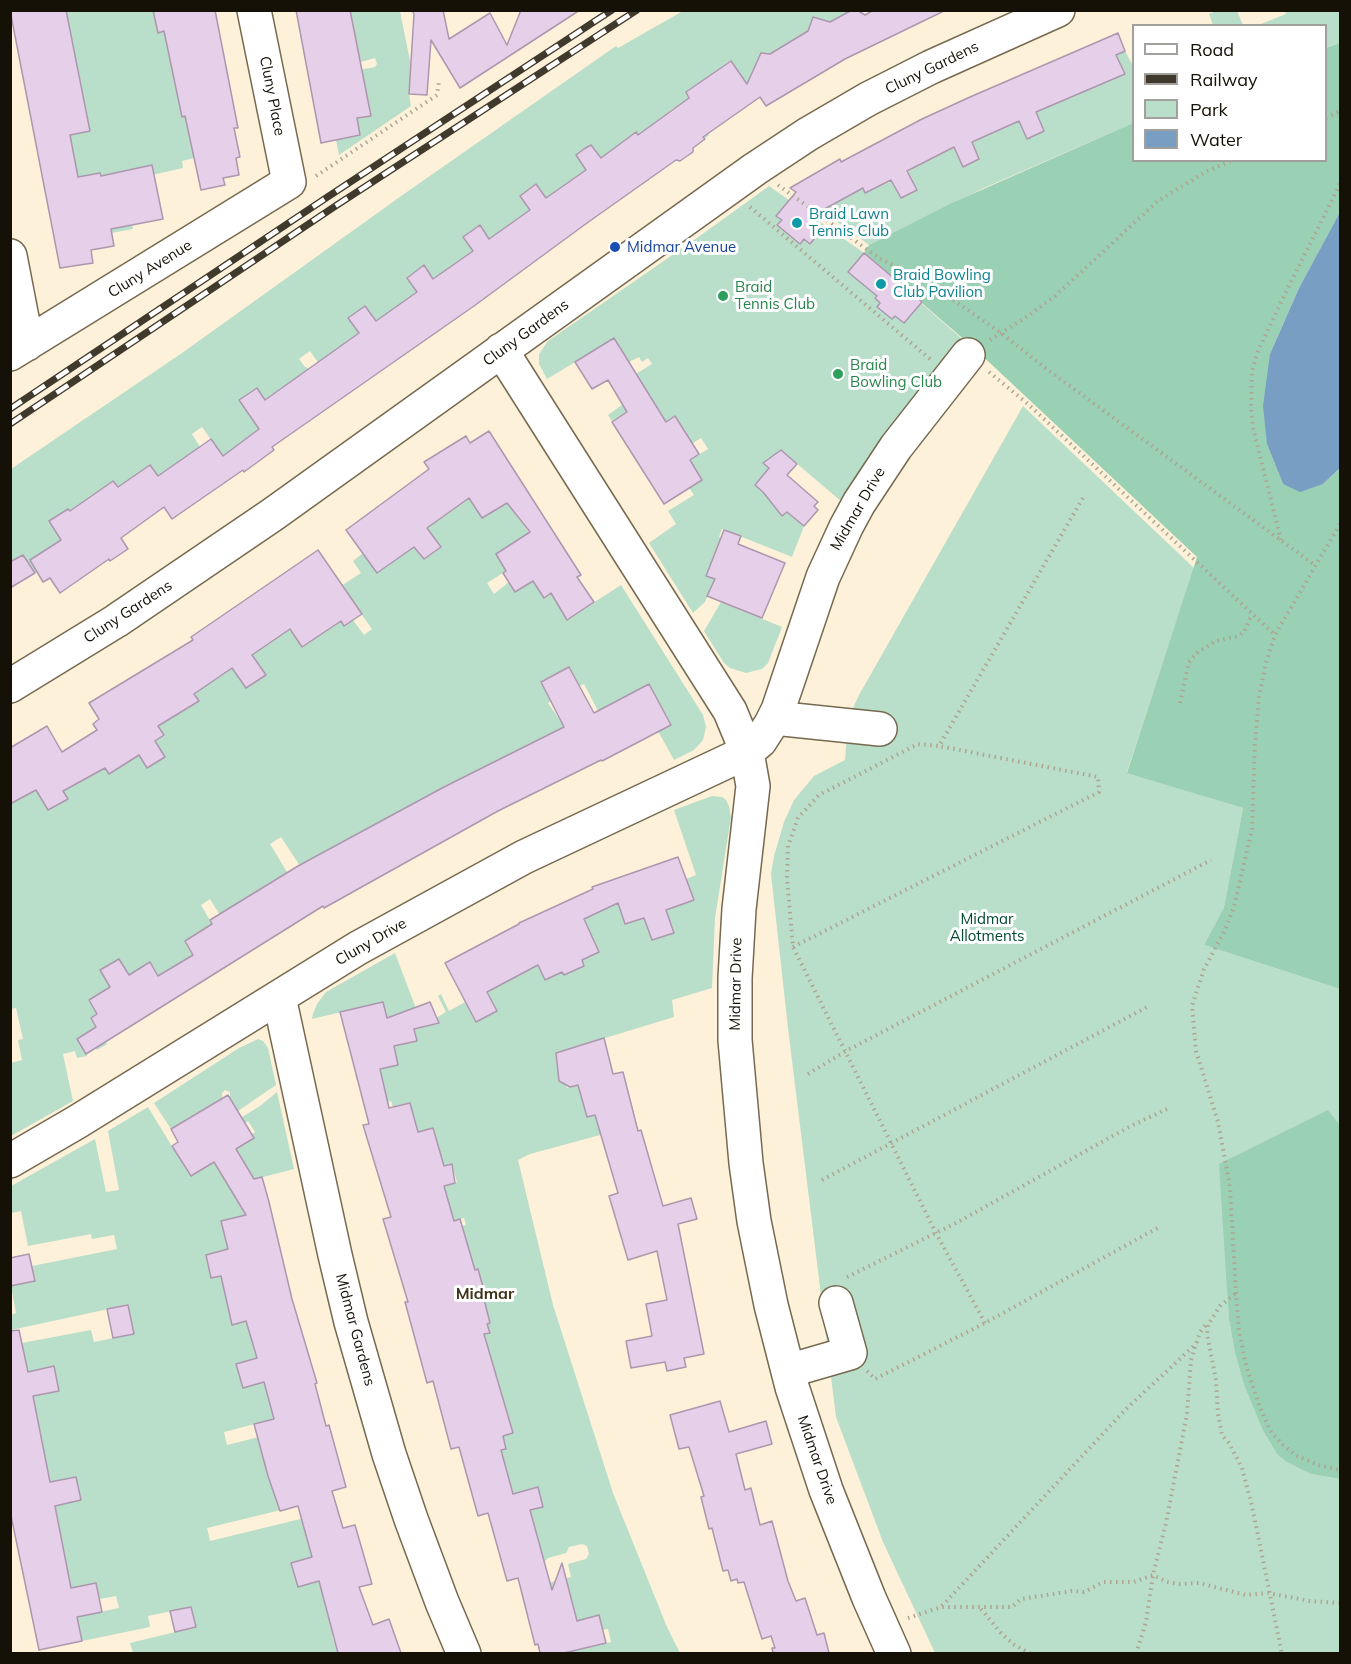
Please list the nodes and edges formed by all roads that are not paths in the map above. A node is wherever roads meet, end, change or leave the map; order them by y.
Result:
1 (254, 10) edge
2 (1058, 10) edge
3 (289, 182) joint
4 (10, 256) edge
5 (19, 349) edge
6 (501, 350) junction
7 (968, 355) road end
8 (10, 686) edge
9 (774, 718) junction
10 (880, 729) dead end
11 (747, 752) junction
12 (279, 997) junction
13 (10, 1161) edge
14 (836, 1303) road end
15 (788, 1371) junction
16 (889, 1641) edge
17 (464, 1653) edge

1 - 3 street, Cluny Place
2 - 6 street, Cluny Gardens
3 - 5 street, Cluny Avenue
4 - 5 street
6 - 8 street, Cluny Gardens
6 - 11 street
7 - 9 street, Midmar Drive
9 - 10 street
9 - 11 street, Midmar Drive
11 - 12 street, Cluny Drive
11 - 15 street, Midmar Drive
12 - 13 street, Cluny Drive
12 - 17 street, Midmar Gardens
14 - 15 street
15 - 16 street, Midmar Drive

